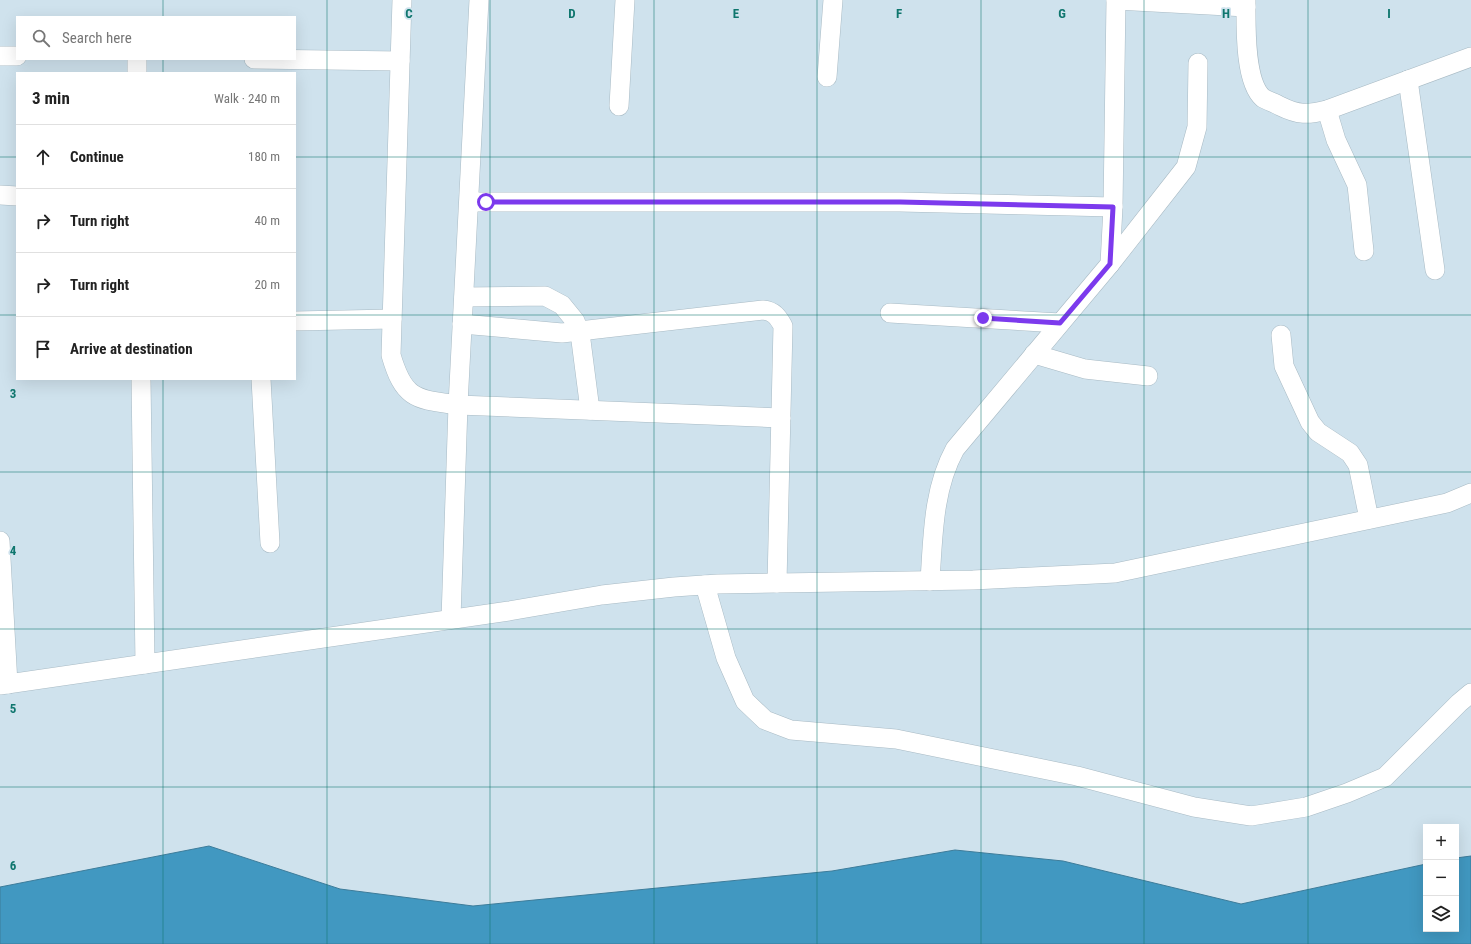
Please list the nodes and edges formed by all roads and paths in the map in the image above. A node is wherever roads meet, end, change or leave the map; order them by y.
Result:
1 (402, 0) edge
2 (479, 0) edge
3 (625, 0) edge
4 (833, 0) edge
5 (1116, 0) edge
6 (1246, 4) edge
7 (0, 56) edge
8 (16, 56) edge
9 (1471, 57) edge
10 (137, 60) edge
11 (252, 60) edge
12 (296, 60) edge
13 (400, 61) junction
14 (1198, 63) dead end
15 (137, 72) edge
16 (252, 72) edge
17 (826, 77) dead end
18 (1408, 80) junction
19 (620, 106) dead end
20 (1327, 110) junction
21 (0, 195) edge
22 (16, 196) edge
23 (470, 202) junction
24 (1113, 207) junction
25 (1364, 251) dead end
26 (1110, 264) junction
27 (1435, 270) dead end
28 (464, 297) junction
29 (890, 312) dead end
30 (392, 319) junction
31 (296, 321) edge
32 (1060, 323) junction
33 (462, 324) junction
34 (580, 333) junction
35 (1281, 335) dead end
36 (1034, 354) junction
37 (1148, 376) dead end
38 (141, 380) edge
39 (261, 380) edge
40 (458, 405) junction
41 (590, 410) junction
42 (780, 418) junction
43 (1471, 493) edge
44 (1369, 520) junction
45 (0, 541) edge
46 (270, 543) dead end
47 (930, 581) junction
48 (777, 583) junction
49 (705, 585) junction
50 (451, 619) junction
51 (145, 664) junction
52 (4, 685) edge
53 (1471, 693) edge

1 - 13 street
2 - 23 street
3 - 19 street
4 - 17 street
5 - 6 street
5 - 24 street
6 - 20 street
7 - 8 street
9 - 18 street
10 - 15 street
11 - 16 street
12 - 13 street
13 - 30 street
14 - 26 street
18 - 20 street
18 - 27 street
20 - 25 street
21 - 22 street
23 - 24 street
23 - 28 street
24 - 26 street
26 - 32 street
28 - 33 street
28 - 34 street
29 - 32 street
30 - 31 street
30 - 40 street
32 - 36 street
33 - 34 street
33 - 40 street
34 - 41 street
34 - 42 street
35 - 44 street
36 - 37 street
36 - 47 street
38 - 51 street
39 - 46 street
40 - 41 street
40 - 50 street
41 - 42 street
42 - 48 street
43 - 44 street
44 - 47 street
45 - 52 street
47 - 48 street
48 - 49 street
49 - 50 street
49 - 53 street
50 - 51 street
51 - 52 street

